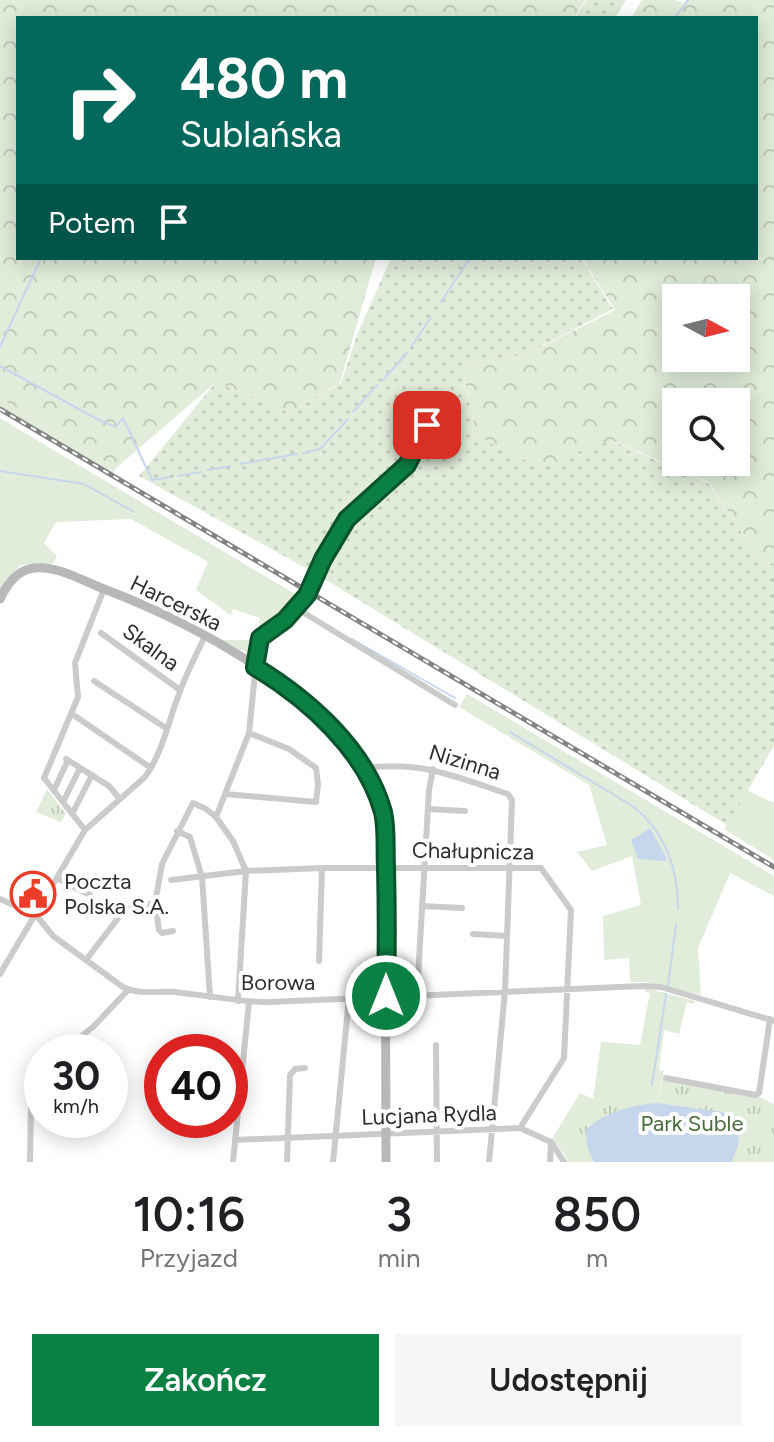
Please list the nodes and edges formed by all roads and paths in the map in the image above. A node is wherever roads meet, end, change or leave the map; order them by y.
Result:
1 (427, 425) dead end
2 (104, 589) junction
3 (0, 599) edge
4 (296, 608) junction
5 (101, 633) dead end
6 (205, 636) junction
7 (255, 667) junction
8 (94, 681) dead end
9 (180, 690) junction
10 (455, 705) dead end
11 (72, 714) junction
12 (166, 728) junction
13 (249, 733) junction
14 (80, 768) junction
15 (151, 768) junction
16 (364, 768) junction
17 (433, 769) junction
18 (92, 775) junction
19 (54, 790) junction
20 (225, 794) junction
21 (120, 796) junction
22 (63, 802) junction
23 (428, 809) junction
24 (465, 811) dead end
25 (72, 814) junction
26 (216, 817) junction
27 (85, 830) junction
28 (177, 831) junction
29 (386, 867) junction
30 (509, 867) junction
31 (322, 868) junction
32 (425, 868) junction
33 (246, 871) junction
34 (202, 877) junction
35 (57, 878) junction
36 (171, 880) dead end
37 (90, 895) dead end
38 (0, 899) edge
39 (155, 903) junction
40 (422, 906) junction
41 (462, 908) dead end
42 (36, 915) junction
43 (173, 931) dead end
44 (473, 934) dead end
45 (507, 936) junction
46 (86, 960) junction
47 (319, 961) dead end
48 (0, 974) edge
49 (567, 989) junction
50 (128, 990) junction
51 (505, 991) junction
52 (417, 994) junction
53 (386, 996) junction
54 (210, 997) junction
55 (349, 998) junction
56 (238, 1001) junction
57 (249, 1002) junction
58 (772, 1020) edge
59 (84, 1034) edge
60 (436, 1045) dead end
61 (305, 1068) dead end
62 (666, 1078) dead end
63 (520, 1128) junction
64 (491, 1130) junction
65 (438, 1131) junction
66 (386, 1134) junction
67 (336, 1137) junction
68 (30, 1138) edge
69 (235, 1140) junction
70 (290, 1140) junction
71 (551, 1142) junction
72 (30, 1162) edge
73 (233, 1162) edge
74 (287, 1162) edge
75 (333, 1162) edge
76 (386, 1162) edge
77 (437, 1162) edge
78 (489, 1162) edge
79 (550, 1162) edge
80 (564, 1162) edge

1 - 4 street
2 - 3 street, Harcerska
2 - 6 street, Harcerska
2 - 11 street
4 - 7 street
4 - 10 street
5 - 9 street, Skalna
6 - 7 street, Harcerska
6 - 9 street, Skalna
7 - 13 street
7 - 16 street, Harcerska
8 - 12 street
9 - 12 street, Skalna
11 - 15 street
11 - 19 street
12 - 15 street, Skalna
13 - 20 street
13 - 20 street
14 - 18 street
14 - 19 street
14 - 22 street
15 - 21 street, Skalna
16 - 17 street, Nizinna
16 - 29 street, Harcerska
17 - 23 street
17 - 30 street, Nizinna
18 - 21 street
18 - 25 street
19 - 22 street
20 - 26 street
21 - 27 street, Skalna
22 - 25 street
23 - 24 street
23 - 32 street
25 - 27 street
26 - 28 street
26 - 33 street
27 - 35 street, Skalna
28 - 34 street
28 - 39 street
29 - 31 street, Chałupnicza
29 - 32 street, Chałupnicza
29 - 53 street, Harcerska
30 - 32 street, Chałupnicza
30 - 45 street, Nizinna
30 - 49 street, Chałupnicza
31 - 33 street, Chałupnicza
31 - 47 street
32 - 40 street
33 - 34 street, Chałupnicza
33 - 56 street
34 - 36 street, Chałupnicza
34 - 54 street
35 - 37 street
35 - 42 street, Skalna
38 - 42 street
39 - 43 street
39 - 46 street
40 - 41 street
40 - 52 street
42 - 46 street
42 - 48 street, Skalna
44 - 45 street
45 - 51 street, Nizinna
46 - 50 street
49 - 51 street, Borowa
49 - 58 street, Borowa
49 - 63 street, Lucjana Rydla
50 - 54 street, Borowa
50 - 59 street
51 - 52 street, Borowa
51 - 64 street, Nizinna
52 - 53 street, Borowa
53 - 55 street, Borowa
53 - 66 street, Harcerska
54 - 56 street, Borowa
55 - 57 street, Borowa
55 - 67 street
56 - 57 street, Borowa
57 - 69 street
58 - 62 street
60 - 65 street
61 - 70 street
63 - 64 street, Lucjana Rydla
63 - 71 street
64 - 65 street, Lucjana Rydla
64 - 78 street, Nizinna
65 - 66 street, Lucjana Rydla
65 - 77 street
66 - 67 street, Lucjana Rydla
66 - 76 street, Harcerska
67 - 70 street, Lucjana Rydla
67 - 75 street
68 - 72 street
69 - 70 street, Lucjana Rydla
69 - 73 street
70 - 74 street
71 - 79 street
71 - 80 street

